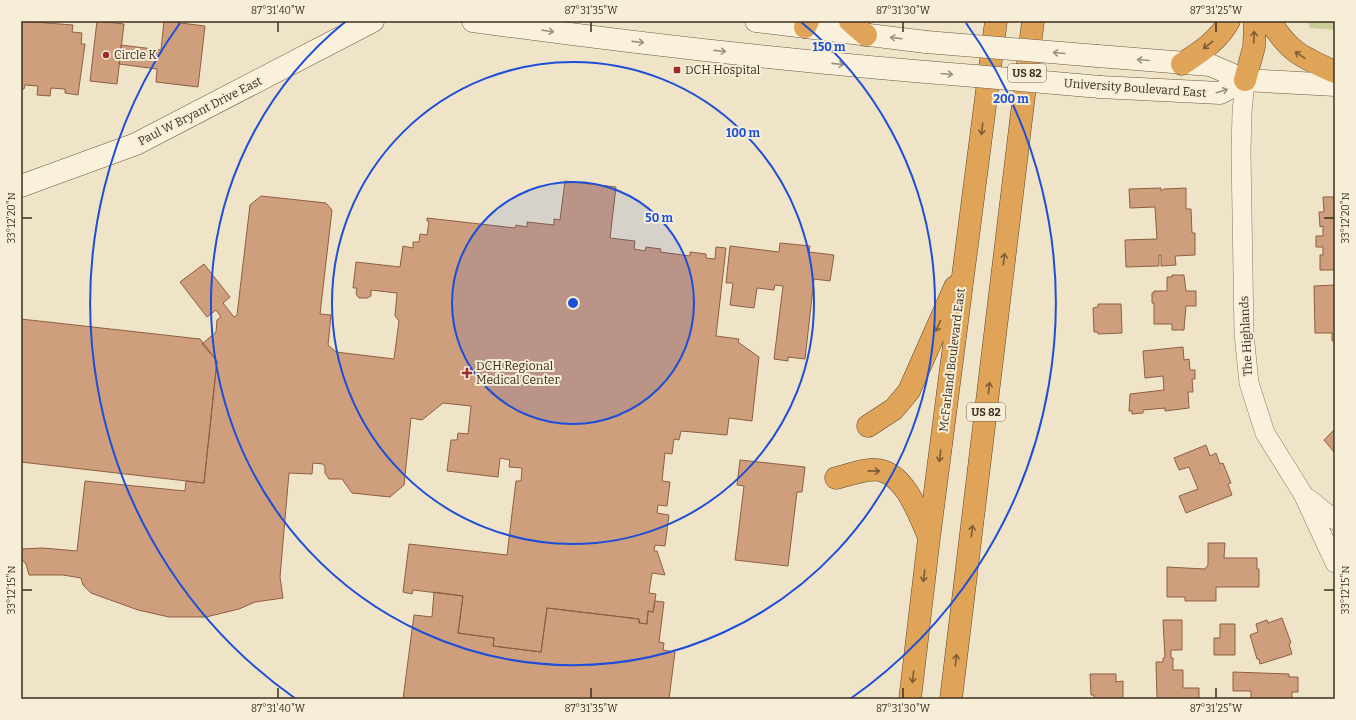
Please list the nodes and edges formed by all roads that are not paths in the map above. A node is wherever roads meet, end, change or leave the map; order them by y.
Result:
1 (373, 21) edge
2 (473, 21) edge
3 (756, 21) edge
4 (850, 21) edge
5 (996, 21) edge
6 (1033, 21) edge
7 (1229, 21) edge
8 (1239, 21) edge
9 (1255, 21) edge
10 (1270, 21) edge
11 (805, 23) edge
12 (866, 35) junction
13 (1182, 64) junction
14 (1335, 72) edge
15 (1245, 80) junction
16 (1335, 85) edge
17 (21, 186) edge
18 (965, 264) junction
19 (868, 426) dead end
20 (836, 478) dead end
21 (1303, 494) junction
22 (1335, 520) edge
23 (929, 538) junction
24 (1335, 563) edge
25 (910, 699) edge
26 (951, 699) edge

1 - 17 main road, Paul W Bryant Drive East
2 -> 15 main road, University Boulevard East, bridge
3 - 11 main road
4 - 12 highway
5 -> 18 highway, McFarland Boulevard East / US 82
26 -> 6 highway, US 82
7 -> 13 highway
8 - 15 highway
15 -> 9 highway
14 -> 10 highway
11 - 12 main road
13 -> 12 main road, bridge
13 - 15 main road
15 - 16 main road
15 - 21 street, The Highlands
18 -> 19 highway
18 -> 23 highway, McFarland Boulevard East / US 82
20 -> 23 highway
21 - 22 street
21 - 24 street, The Highlands
23 -> 25 highway, McFarland Boulevard East / US 82

